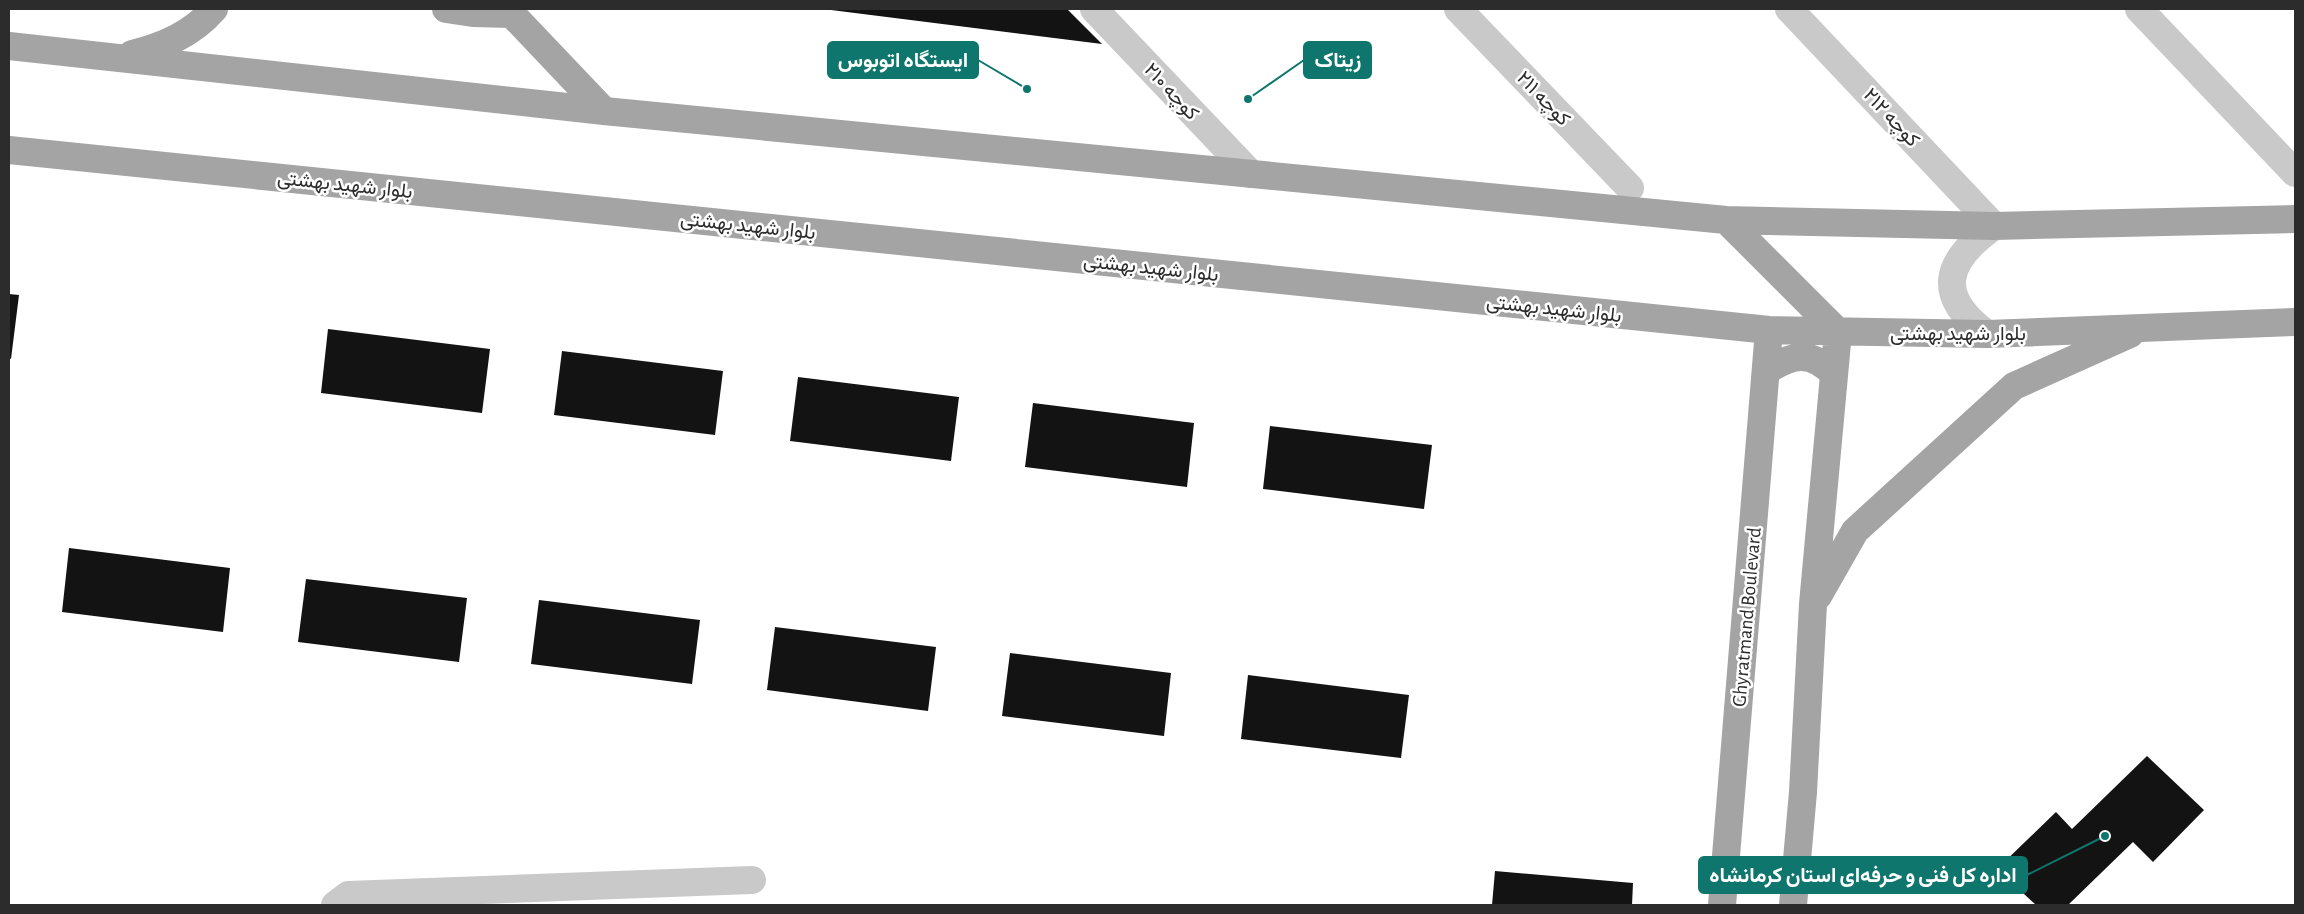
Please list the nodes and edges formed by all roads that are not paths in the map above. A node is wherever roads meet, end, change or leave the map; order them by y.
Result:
1 (214, 9) edge
2 (446, 9) edge
3 (1094, 9) edge
4 (1458, 9) edge
5 (1789, 9) edge
6 (2139, 9) edge
7 (512, 10) edge
8 (9, 46) edge
9 (118, 58) junction
10 (604, 111) junction
11 (9, 150) edge
12 (2295, 173) edge
13 (1250, 174) junction
14 (1630, 188) dead end
15 (2295, 219) edge
16 (1726, 220) junction
17 (1994, 226) junction
18 (2295, 322) edge
19 (2143, 328) junction
20 (1769, 330) junction
21 (1838, 332) junction
22 (1987, 334) junction
23 (1766, 371) junction
24 (1834, 374) junction
25 (1813, 604) junction
26 (752, 880) dead end
27 (335, 905) edge
28 (1722, 905) edge
29 (1793, 905) edge

1 - 9 main road
2 - 7 main road
3 - 13 street, کوچه ۲۱۰
4 - 14 street, کوچه ۲۱۱
5 - 17 street, کوچه ۲۱۲
6 - 12 street
7 - 10 main road
8 - 9 main road
9 - 10 main road
10 - 13 main road
11 - 20 main road, بلوار شهید بهشتی
13 - 16 main road
15 - 17 main road
16 - 17 main road
16 - 21 main road
17 - 22 street
18 - 19 main road, بلوار شهید بهشتی
19 - 22 main road, بلوار شهید بهشتی
19 - 25 main road
20 - 21 main road, بلوار شهید بهشتی
20 - 23 main road, Ghyratmand Boulevard
21 - 22 main road, بلوار شهید بهشتی
21 - 24 main road
23 - 24 main road
23 - 28 main road, Ghyratmand Boulevard
24 - 25 main road
25 - 29 main road
26 - 27 street

